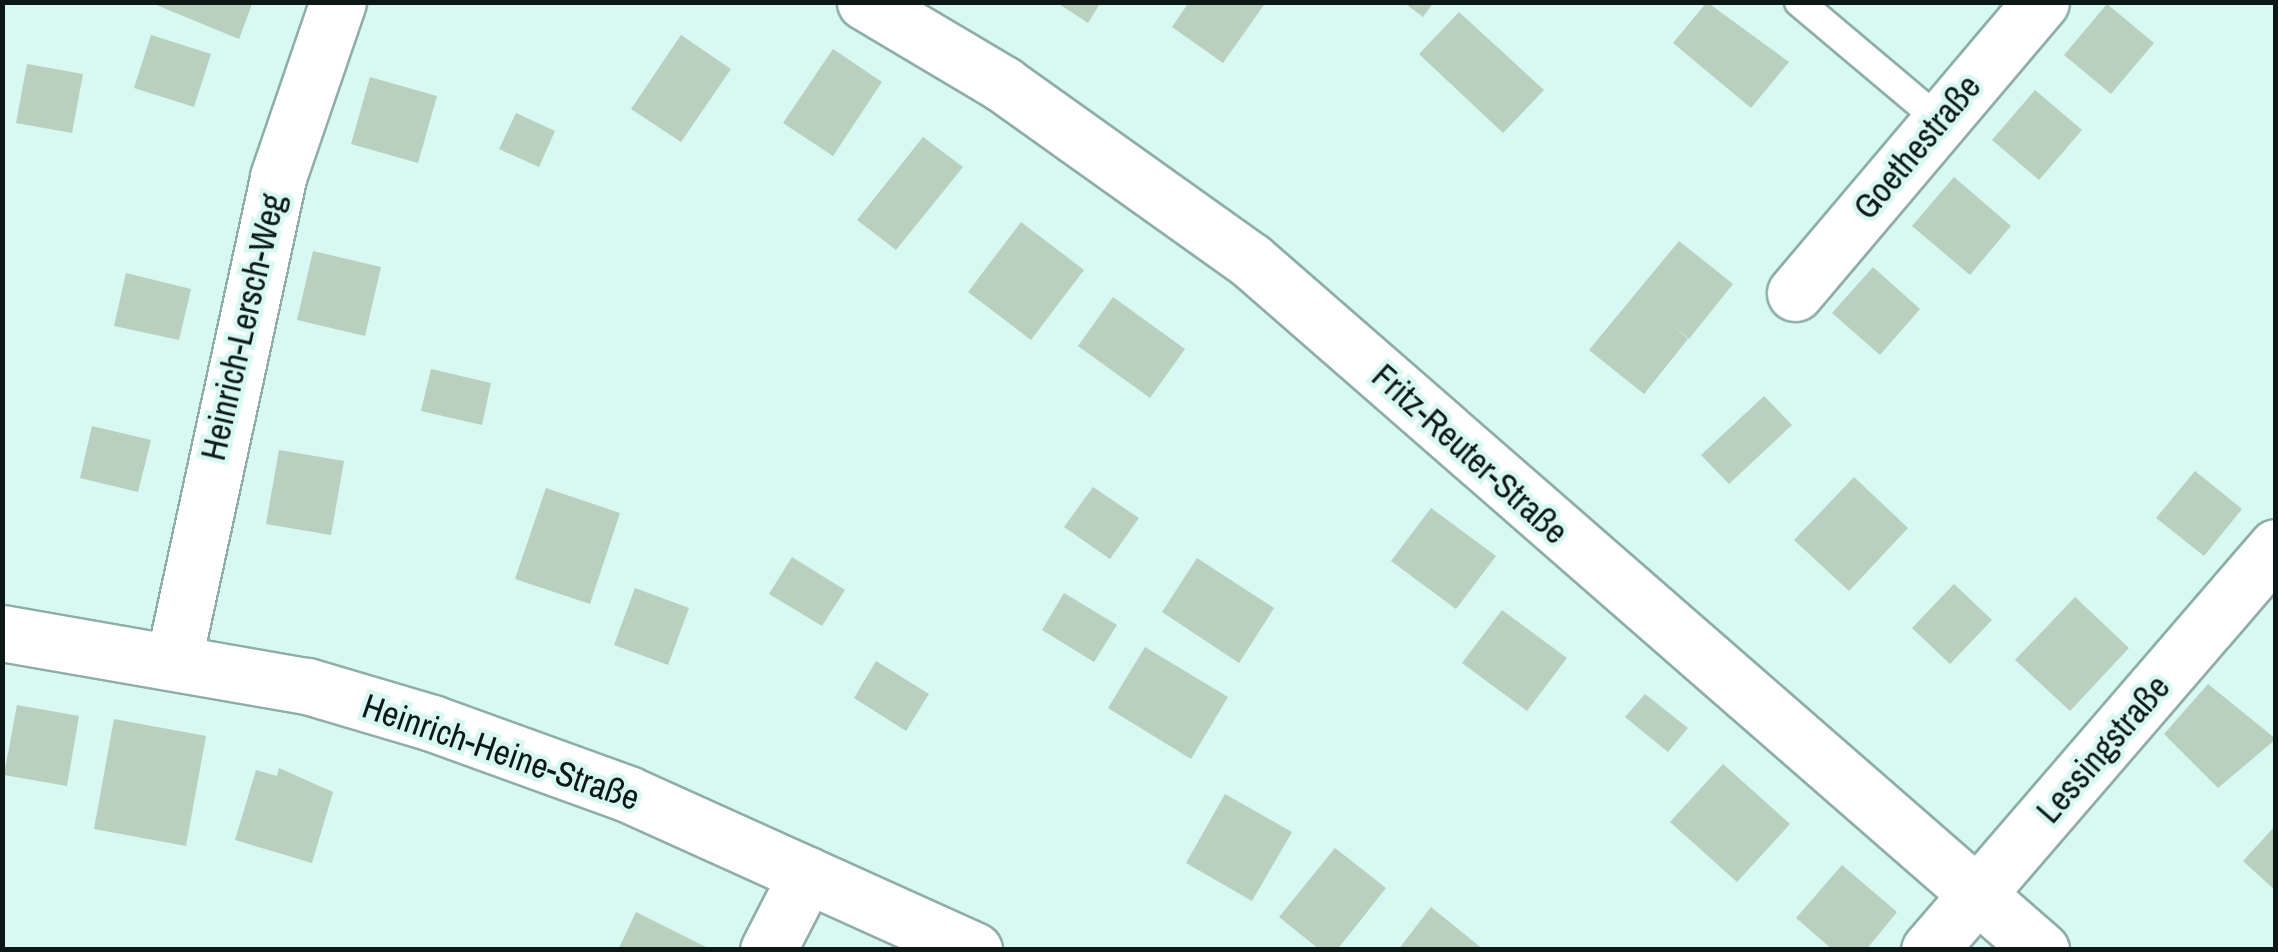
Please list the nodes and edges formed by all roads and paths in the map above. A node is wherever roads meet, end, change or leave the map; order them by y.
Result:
1 (338, 2) edge
2 (866, 2) edge
3 (1799, 2) edge
4 (2041, 2) edge
5 (1939, 120) junction
6 (1795, 293) dead end
7 (2276, 547) edge
8 (2, 633) edge
9 (174, 659) junction
10 (806, 874) junction
11 (1976, 895) junction
12 (768, 950) edge
13 (974, 950) edge
14 (1929, 950) edge
15 (2041, 950) edge

1 - 9 street, Heinrich-Lersch-Weg
2 - 11 street, Fritz-Reuter-Straße
3 - 5 lane
4 - 5 street, Goethestraße
5 - 6 street, Goethestraße
7 - 11 street, Lessingstraße
8 - 9 street, Heinrich-Heine-Straße
9 - 10 street, Heinrich-Heine-Straße
10 - 12 street
10 - 13 street, Heinrich-Heine-Straße
11 - 14 street, Lessingstraße
11 - 15 street, Fritz-Reuter-Straße

